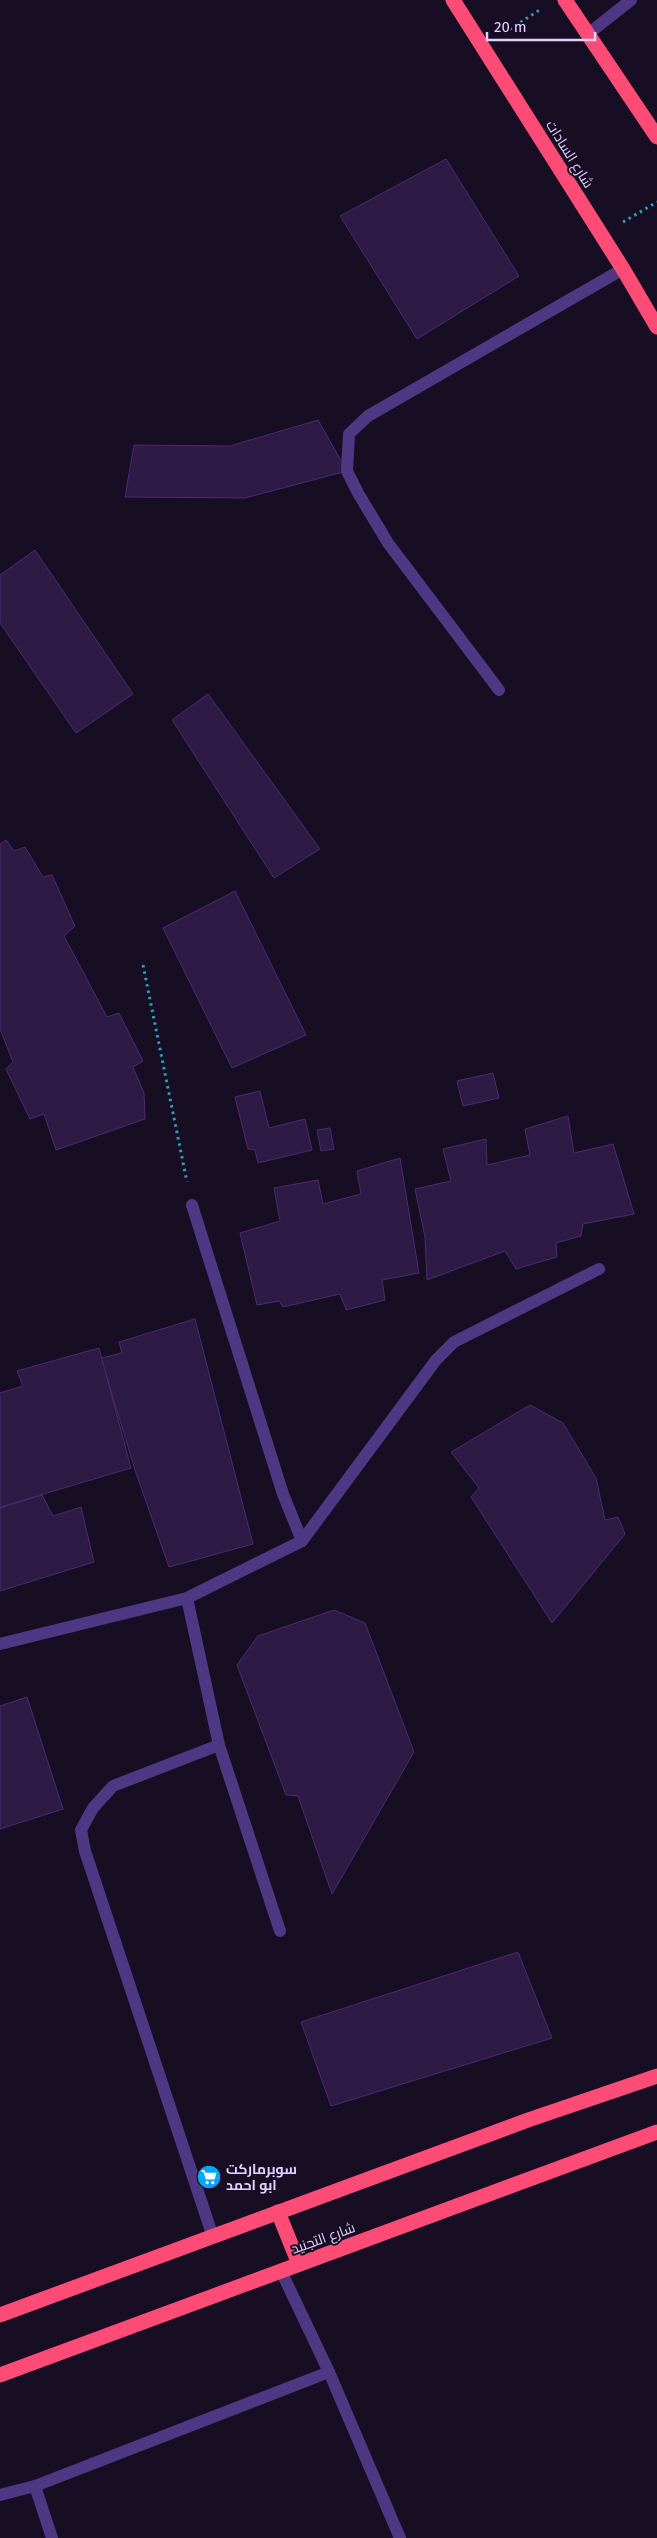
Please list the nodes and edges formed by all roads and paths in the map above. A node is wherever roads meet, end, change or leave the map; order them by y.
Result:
1 (453, 0) edge
2 (565, 0) edge
3 (631, 0) edge
4 (546, 5) dead end
5 (588, 34) junction
6 (483, 47) junction
7 (657, 137) edge
8 (657, 202) edge
9 (602, 235) junction
10 (624, 269) junction
11 (657, 327) edge
12 (499, 690) dead end
13 (143, 965) dead end
14 (192, 1205) joint
15 (599, 1268) dead end
16 (302, 1541) junction
17 (187, 1598) junction
18 (0, 1644) edge
19 (219, 1744) junction
20 (280, 1931) dead end
21 (657, 2076) edge
22 (657, 2132) edge
23 (278, 2212) junction
24 (213, 2237) junction
25 (299, 2264) junction
26 (281, 2271) junction
27 (0, 2315) edge
28 (330, 2372) junction
29 (0, 2376) edge
30 (35, 2486) junction
31 (0, 2495) edge
32 (52, 2538) edge
33 (400, 2538) edge

1 - 6 highway, شارع السادات
2 - 5 highway
3 - 5 street
4 - 6 path
5 - 7 highway
6 - 9 highway, شارع السادات
8 - 9 path
9 - 10 highway, شارع السادات
10 - 11 highway, شارع السادات
10 - 12 street
13 - 14 path
14 - 16 street
15 - 16 street
16 - 17 street
17 - 18 street
17 - 19 street
19 - 20 street
19 - 24 street
21 - 23 highway
22 - 25 highway, شارع التجنيد
23 - 24 highway
23 - 25 highway
24 - 27 highway
25 - 26 highway, شارع التجنيد
26 - 28 street
26 - 29 highway, شارع التجنيد
28 - 30 street
28 - 33 street
30 - 31 street
30 - 32 street

